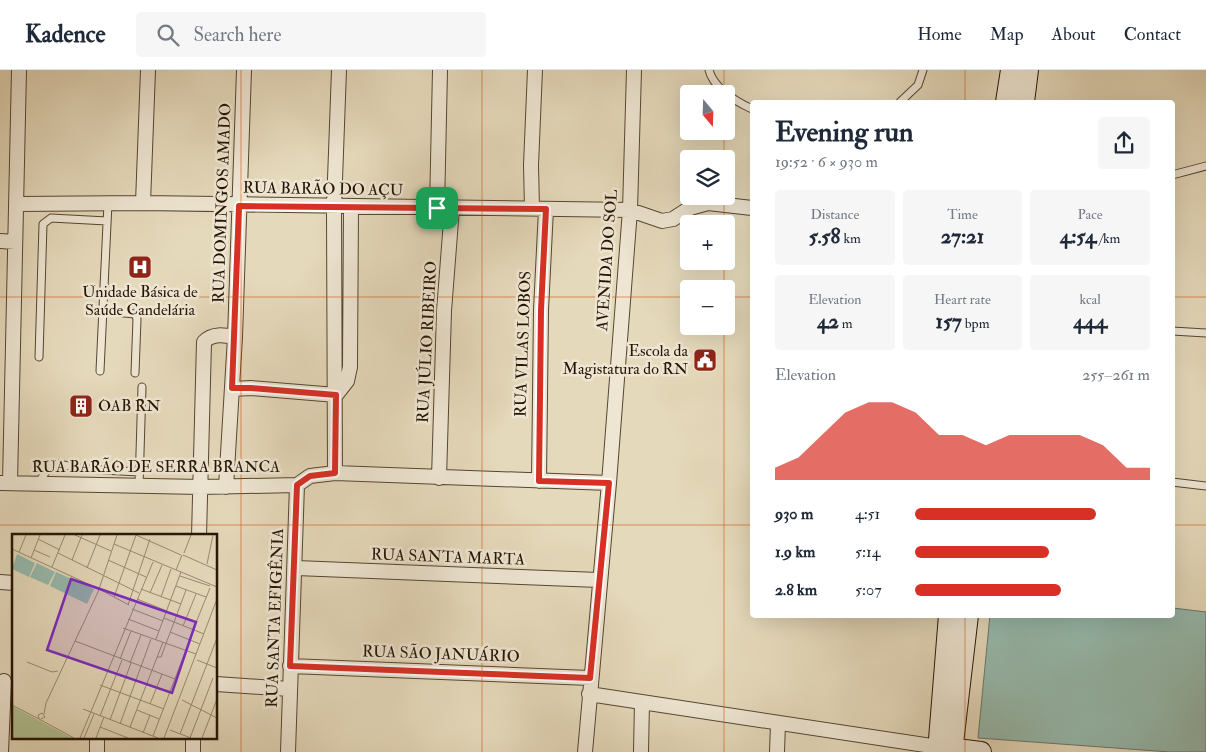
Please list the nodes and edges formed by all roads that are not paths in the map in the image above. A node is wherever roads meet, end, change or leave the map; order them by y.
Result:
1 (19, 70) edge
2 (148, 70) edge
3 (244, 70) edge
4 (339, 70) edge
5 (440, 70) edge
6 (535, 70) edge
7 (634, 70) edge
8 (709, 70) edge
9 (923, 70) edge
10 (1011, 70) edge
11 (1028, 70) edge
12 (902, 100) edge
13 (1006, 100) edge
14 (1024, 100) edge
15 (750, 108) edge
16 (1206, 166) edge
17 (1175, 174) edge
18 (108, 203) junction
19 (143, 203) junction
20 (16, 204) junction
21 (239, 206) junction
22 (334, 207) junction
23 (351, 207) junction
24 (750, 207) edge
25 (437, 208) junction
26 (452, 208) junction
27 (539, 209) junction
28 (630, 210) junction
29 (107, 221) junction
30 (0, 241) edge
31 (15, 242) junction
32 (103, 311) junction
33 (1175, 329) edge
34 (1206, 333) edge
35 (235, 337) junction
36 (39, 357) dead end
37 (100, 371) dead end
38 (134, 373) dead end
39 (142, 387) dead end
40 (232, 388) junction
41 (336, 395) junction
42 (139, 472) junction
43 (335, 473) junction
44 (439, 478) junction
45 (539, 481) junction
46 (1175, 482) edge
47 (5, 483) edge
48 (609, 483) junction
49 (38, 484) junction
50 (297, 485) junction
51 (139, 486) junction
52 (1206, 486) edge
53 (201, 487) junction
54 (226, 487) junction
55 (199, 534) edge
56 (296, 568) junction
57 (599, 580) junction
58 (950, 618) edge
59 (967, 618) edge
60 (290, 666) junction
61 (590, 678) junction
62 (6, 681) edge
63 (218, 684) edge
64 (289, 689) junction
65 (589, 694) junction
66 (642, 702) junction
67 (778, 724) junction
68 (945, 750) edge
69 (1, 752) edge
70 (288, 752) edge
71 (585, 752) edge
72 (640, 752) edge
73 (777, 752) edge
74 (981, 752) edge

1 - 20 street
2 - 19 street
3 - 21 street, RUA DOMINGOS AMADO
4 - 22 street
5 - 25 street
6 - 27 street, RUA VILAS LOBOS
7 - 28 street, AVENIDA DO SOL
8 - 15 lane
9 - 12 lane
10 - 13 main road
11 - 14 main road
16 - 17 lane
18 - 19 street, RUA BARÃO DO AÇU
18 - 20 street, RUA BARÃO DO AÇU
18 - 29 lane
19 - 21 street, RUA BARÃO DO AÇU
20 - 31 street
21 - 22 street, RUA BARÃO DO AÇU
21 - 35 street, RUA DOMINGOS AMADO
22 - 23 street, RUA BARÃO DO AÇU
22 - 41 street
23 - 25 street, RUA BARÃO DO AÇU
23 - 41 street
24 - 28 street
25 - 26 street, RUA BARÃO DO AÇU
26 - 27 street, RUA BARÃO DO AÇU
26 - 44 street, RUA JÚLIO RIBEIRO
27 - 28 street, RUA BARÃO DO AÇU
27 - 45 street, RUA VILAS LOBOS
28 - 48 street, AVENIDA DO SOL
29 - 32 lane
29 - 36 lane
30 - 31 street
31 - 47 street
32 - 37 lane
32 - 38 lane
33 - 34 lane
35 - 40 street, RUA DOMINGOS AMADO
35 - 53 street
39 - 42 lane
40 - 41 street
40 - 54 street, RUA DOMINGOS AMADO
41 - 43 street
42 - 49 lane
42 - 51 lane
43 - 44 street, RUA BARÃO DE SERRA BRANCA
43 - 50 street, RUA BARÃO DE SERRA BRANCA
44 - 45 street, RUA BARÃO DE SERRA BRANCA
45 - 48 street, RUA BARÃO DE SERRA BRANCA
46 - 52 lane
47 - 49 street, RUA BARÃO DE SERRA BRANCA
48 - 57 street, AVENIDA DO SOL
49 - 51 street, RUA BARÃO DE SERRA BRANCA
50 - 54 street, RUA BARÃO DE SERRA BRANCA
50 - 56 street, RUA SANTA EFIGÊNIA
51 - 53 street, RUA BARÃO DE SERRA BRANCA
53 - 54 street, RUA BARÃO DE SERRA BRANCA
53 - 55 street
56 - 57 street, RUA SANTA MARTA
56 - 60 street, RUA SANTA EFIGÊNIA
57 - 61 street, AVENIDA DO SOL
58 - 68 main road
59 - 68 main road
60 - 61 street, RUA SÃO JANUÁRIO
60 - 64 street, RUA SANTA EFIGÊNIA
61 - 65 street, AVENIDA DO SOL
62 - 69 street
63 - 64 street
64 - 70 street, RUA SANTA EFIGÊNIA
65 - 66 street
65 - 71 street, AVENIDA DO SOL
66 - 67 street
66 - 72 street
67 - 68 street
67 - 73 street
68 - 74 main road

